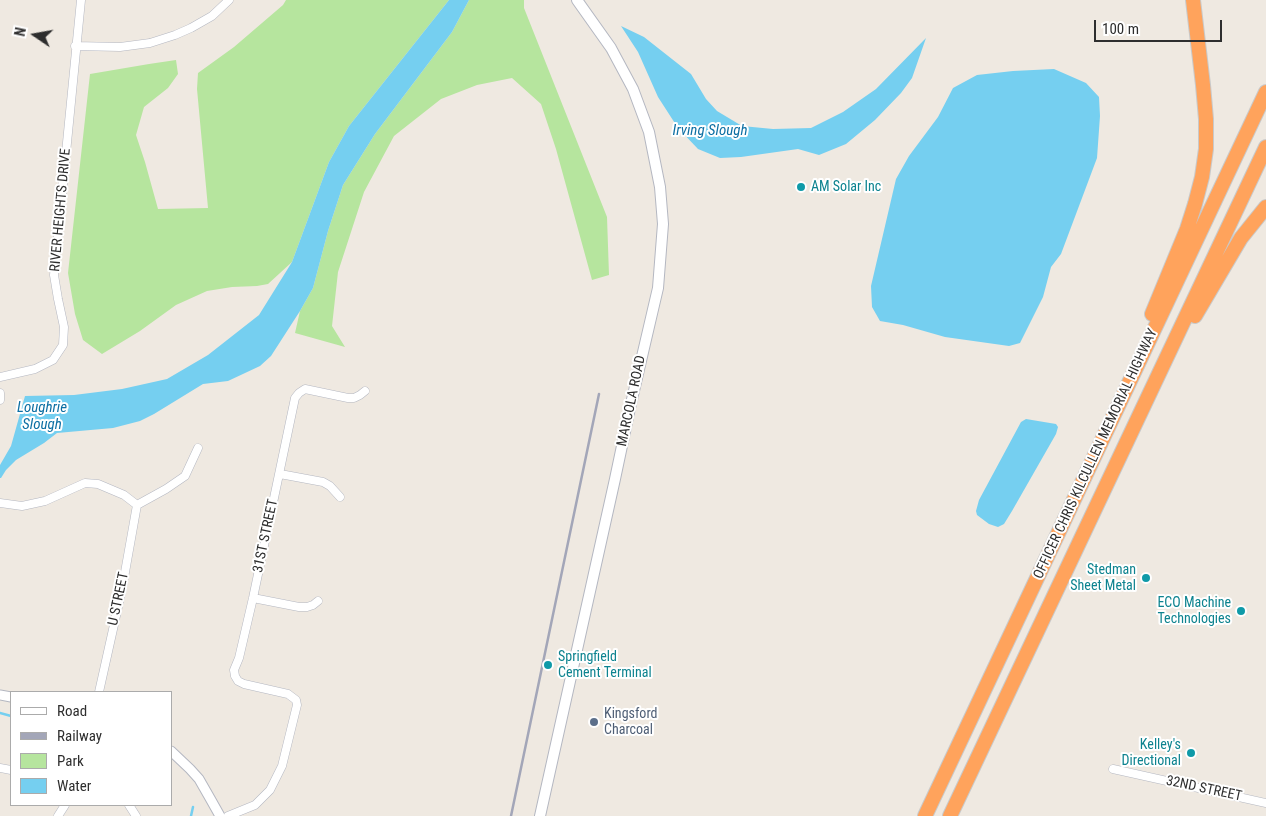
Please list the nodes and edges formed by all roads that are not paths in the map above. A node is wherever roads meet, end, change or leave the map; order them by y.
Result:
1 (81, 0) edge
2 (229, 0) edge
3 (577, 0) edge
4 (1193, 0) edge
5 (76, 46) junction
6 (1266, 92) edge
7 (1266, 147) edge
8 (1266, 207) edge
9 (0, 377) edge
10 (365, 390) dead end
11 (0, 393) edge
12 (1148, 397) junction
13 (0, 400) edge
14 (1113, 417) junction
15 (198, 448) dead end
16 (280, 474) junction
17 (340, 497) dead end
18 (0, 503) edge
19 (137, 505) junction
20 (253, 598) junction
21 (318, 601) dead end
22 (99, 691) edge
23 (172, 752) edge
24 (1113, 769) dead end
25 (1266, 803) edge
26 (220, 816) edge
27 (228, 816) edge
28 (540, 816) edge
29 (925, 816) edge
30 (950, 816) edge

1 - 5 street, RIVER HEIGHTS DRIVE
2 - 5 street
3 - 28 main road, MARCOLA ROAD
4 - 14 highway
5 - 9 street, RIVER HEIGHTS DRIVE
6 - 14 highway, OFFICER CHRIS KILCULLEN MEMORIAL HIGHWAY
7 - 12 highway, OFFICER CHRIS KILCULLEN MEMORIAL HIGHWAY
8 - 12 highway
10 - 16 street, 31ST STREET
11 - 13 street
12 - 30 highway, OFFICER CHRIS KILCULLEN MEMORIAL HIGHWAY
14 - 29 highway, OFFICER CHRIS KILCULLEN MEMORIAL HIGHWAY
15 - 19 street
16 - 17 street
16 - 20 street, 31ST STREET
18 - 19 street
19 - 22 street, U STREET
20 - 21 street
20 - 27 street, 31ST STREET
23 - 26 street
24 - 25 street, 32ND STREET

